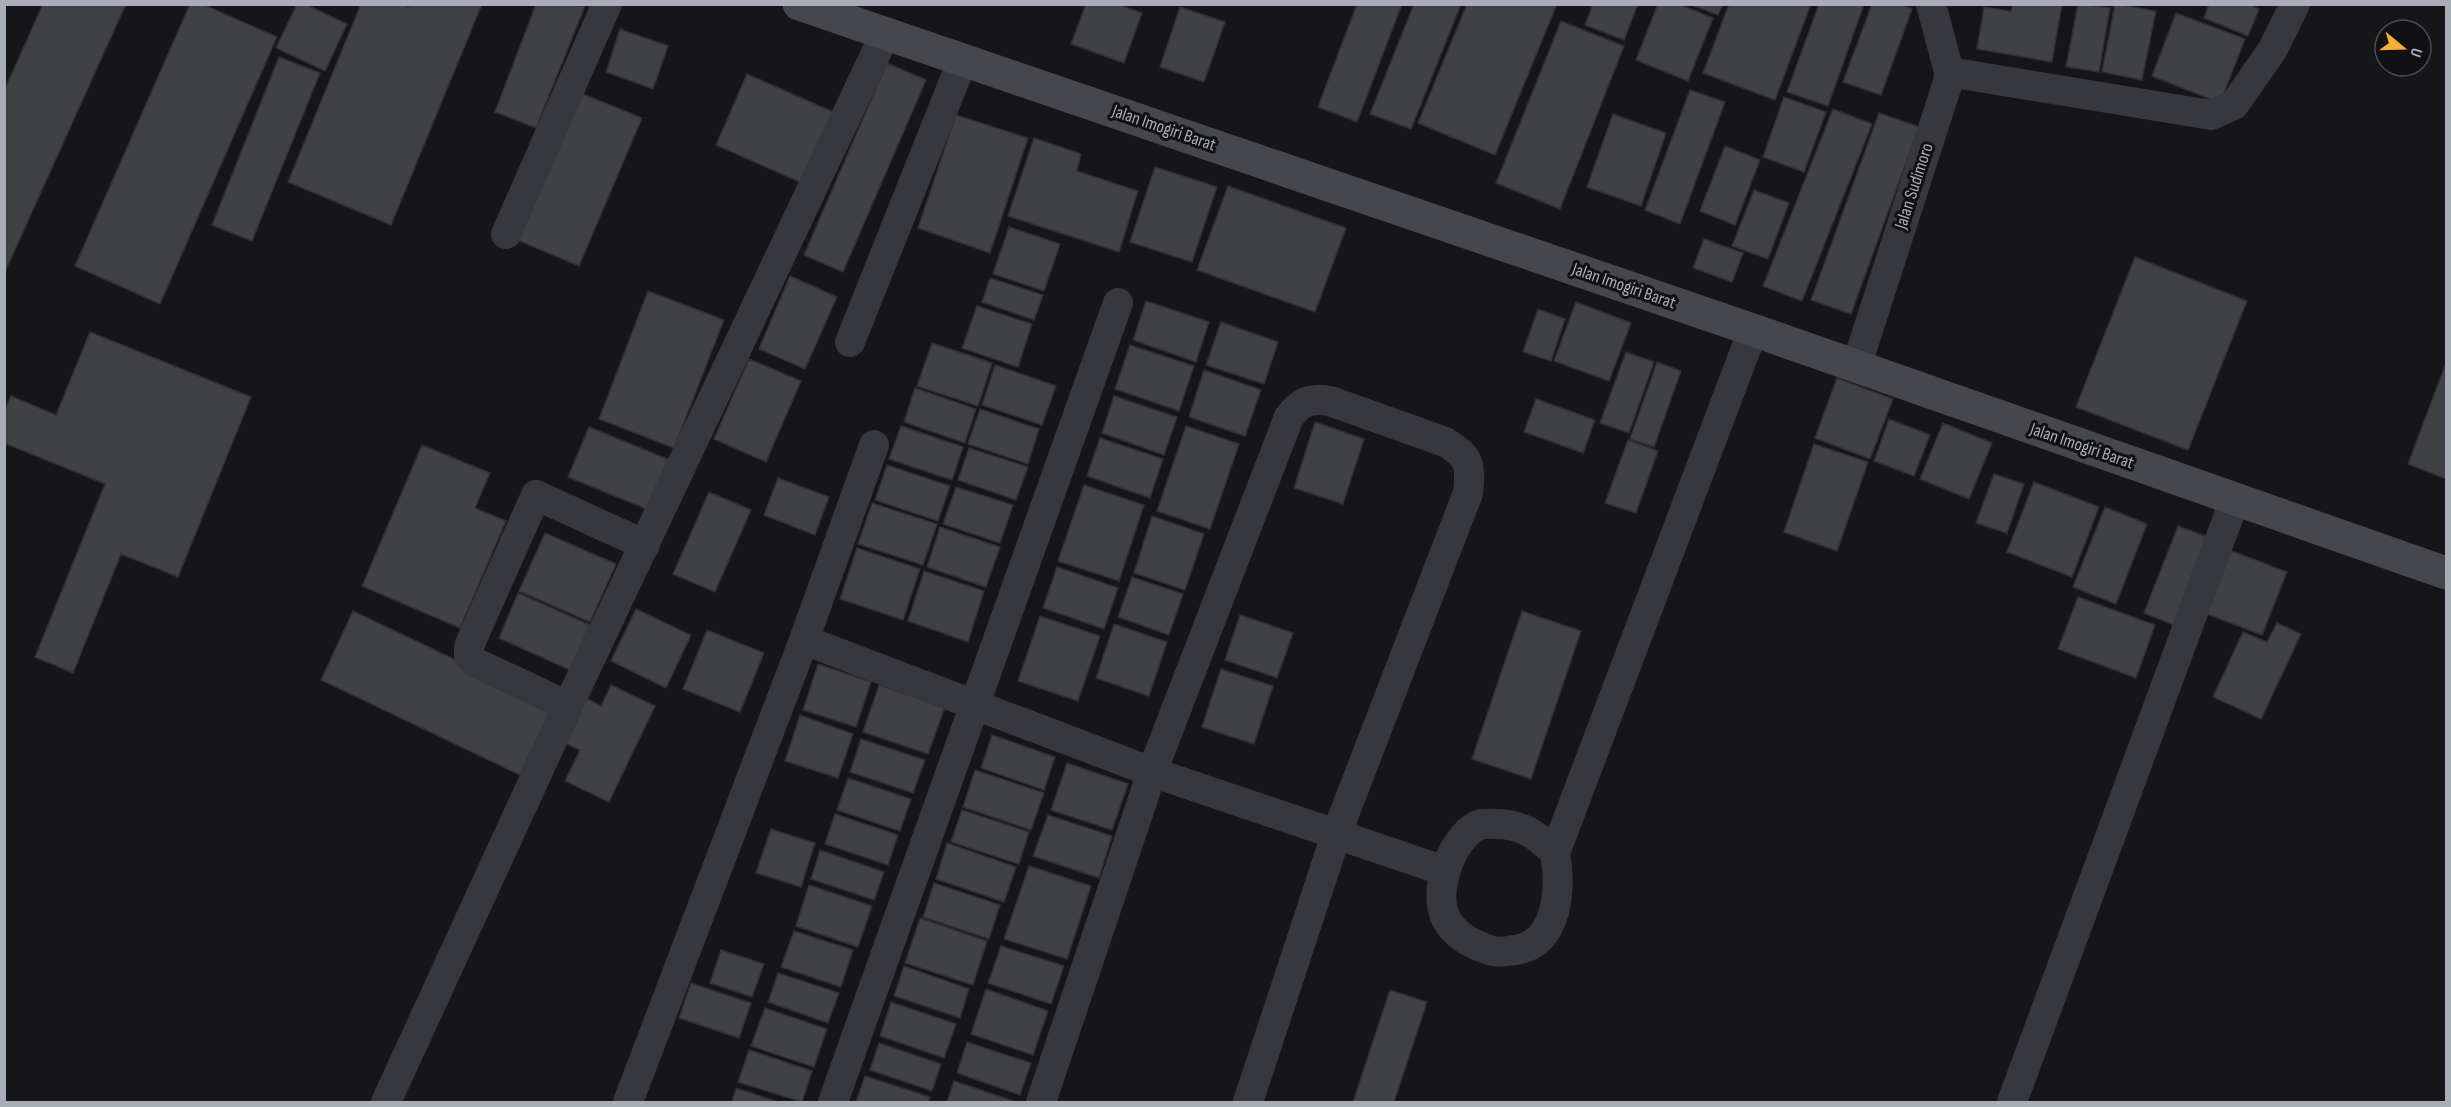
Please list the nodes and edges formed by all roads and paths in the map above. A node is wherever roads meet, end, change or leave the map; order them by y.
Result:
1 (607, 4) edge
2 (799, 4) edge
3 (1931, 4) edge
4 (2295, 4) edge
5 (885, 34) junction
6 (963, 59) junction
7 (1948, 72) junction
8 (506, 234) dead end
9 (1118, 303) dead end
10 (1753, 330) junction
11 (850, 342) dead end
12 (1856, 367) junction
13 (874, 445) dead end
14 (2235, 499) junction
15 (645, 545) junction
16 (2446, 573) edge
17 (804, 640) junction
18 (976, 705) junction
19 (568, 706) junction
20 (1152, 772) junction
21 (1336, 835) junction
22 (1555, 853) junction
23 (1445, 871) junction
24 (386, 1102) edge
25 (628, 1102) edge
26 (833, 1102) edge
27 (1041, 1102) edge
28 (1248, 1102) edge
29 (2012, 1102) edge

1 - 8 street
2 - 5 main road, Jalan Imogiri Barat
3 - 7 street, Jalan Sudimoro
4 - 7 street
5 - 6 main road, Jalan Imogiri Barat
5 - 15 street
6 - 10 main road, Jalan Imogiri Barat
6 - 11 street
7 - 12 street, Jalan Sudimoro
9 - 18 street
10 - 12 main road, Jalan Imogiri Barat
10 - 22 street
12 - 14 main road, Jalan Imogiri Barat
13 - 17 street
14 - 16 main road, Jalan Imogiri Barat
14 - 29 street
15 - 19 street
15 - 19 street
17 - 18 street
17 - 25 street
18 - 20 street
18 - 26 street
19 - 24 street
20 - 21 street
20 - 21 street
20 - 27 street
21 - 23 street
21 - 28 street
22 - 23 street
22 - 23 street

